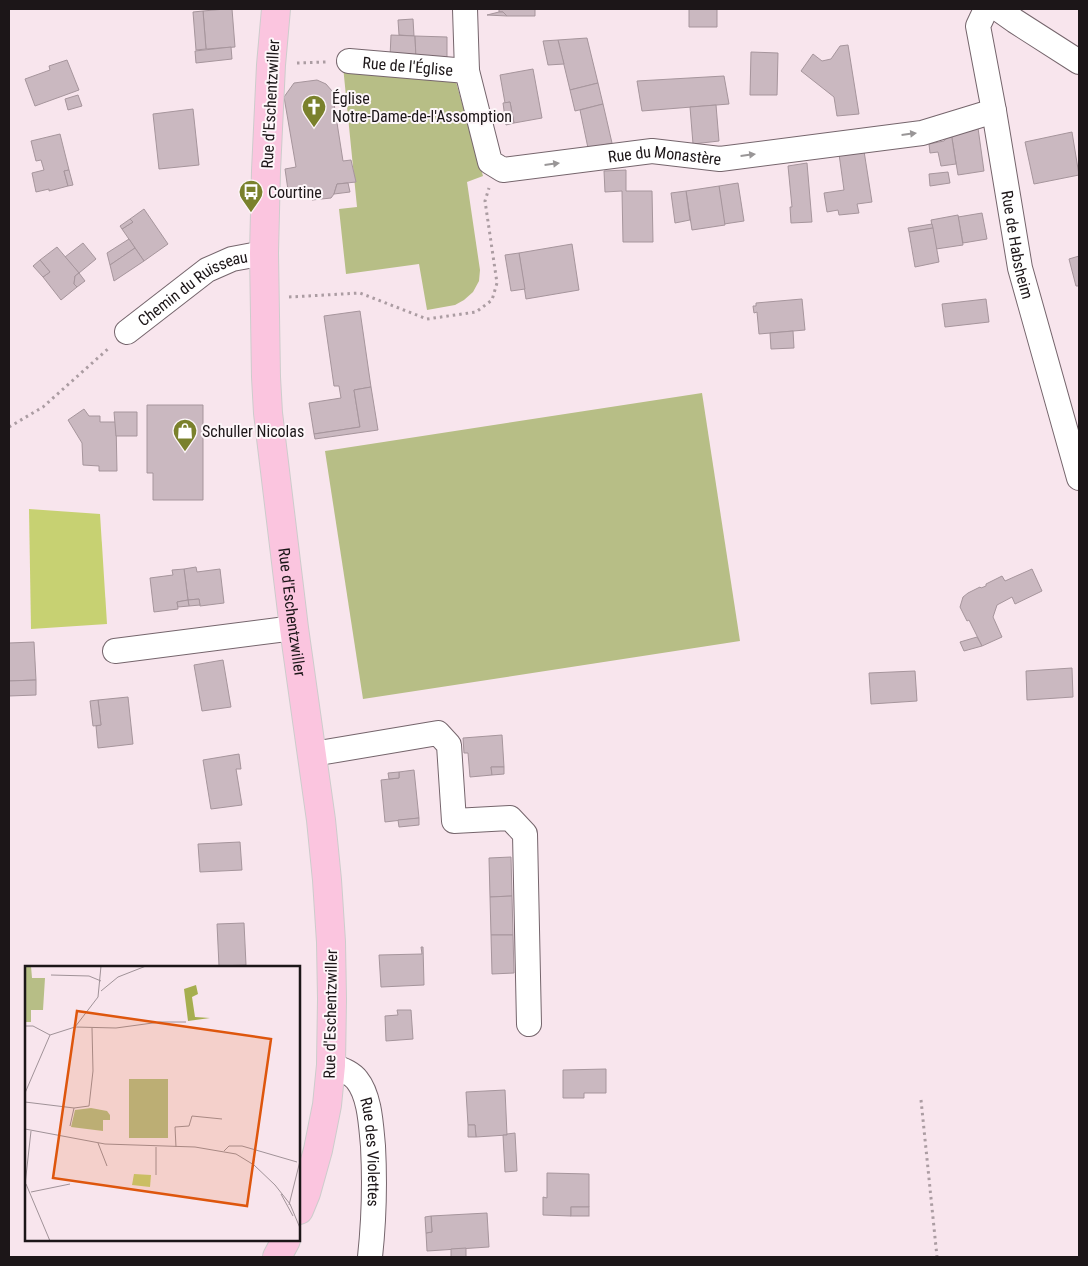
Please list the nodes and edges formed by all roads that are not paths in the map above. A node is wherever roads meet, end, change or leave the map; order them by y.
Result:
1 (276, 9) edge
2 (465, 9) edge
3 (986, 9) edge
4 (998, 9) edge
5 (350, 61) road end
6 (1079, 62) edge
7 (466, 71) junction
8 (994, 111) junction
9 (264, 253) junction
10 (126, 332) road end
11 (1079, 478) edge
12 (294, 628) junction
13 (115, 651) dead end
14 (312, 754) junction
15 (529, 1024) dead end
16 (331, 1065) junction
17 (300, 1207) edge
18 (285, 1241) edge
19 (277, 1257) edge
20 (370, 1257) edge

1 - 9 main road, Rue d'Eschentzwiller
2 - 7 street
3 - 8 street, Rue de Habsheim
4 - 6 street
5 - 7 street, Rue de l'Église
7 -> 8 street, Rue du Monastère
8 - 11 street, Rue de Habsheim
9 - 10 street, Chemin du Ruisseau
9 - 12 main road, Rue d'Eschentzwiller
12 - 13 street
12 - 14 main road, Rue d'Eschentzwiller
14 - 15 street
14 - 16 main road, Rue d'Eschentzwiller
16 - 17 main road, Rue d'Eschentzwiller
16 - 20 street, Rue des Violettes
18 - 19 main road

